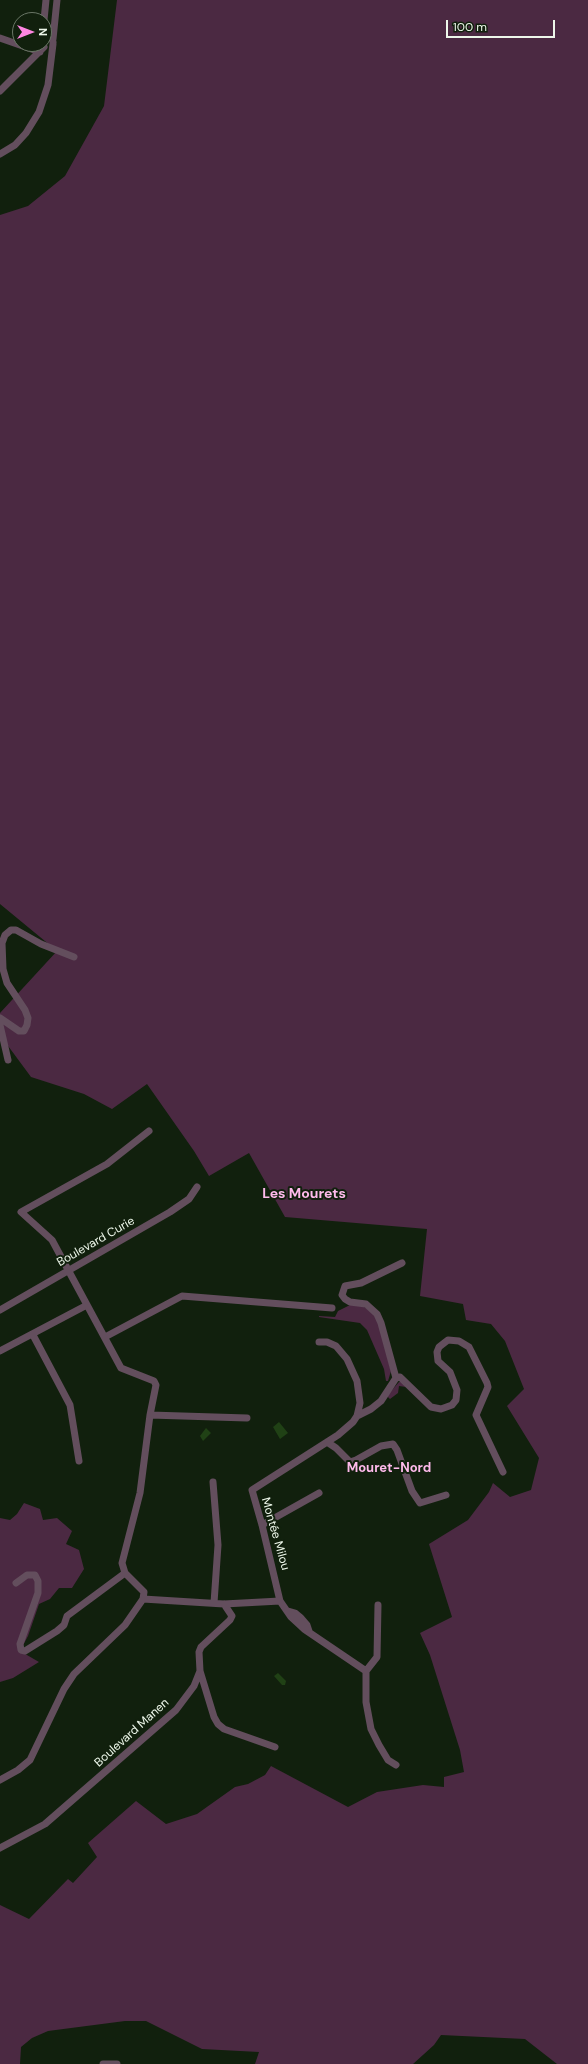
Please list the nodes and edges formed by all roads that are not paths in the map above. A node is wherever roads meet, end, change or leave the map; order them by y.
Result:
1 (46, 0) edge
2 (57, 0) edge
3 (45, 12) edge
4 (52, 22) edge
5 (0, 38) edge
6 (12, 40) edge
7 (40, 52) edge
8 (49, 52) edge
9 (0, 91) edge
10 (0, 154) edge
11 (74, 958) dead end
12 (0, 1018) edge
13 (0, 1025) edge
14 (8, 1060) dead end
15 (149, 1131) dead end
16 (196, 1187) dead end
17 (402, 1263) dead end
18 (68, 1271) junction
19 (87, 1305) junction
20 (332, 1308) dead end
21 (0, 1310) edge
22 (33, 1335) junction
23 (105, 1337) junction
24 (320, 1342) dead end
25 (0, 1351) edge
26 (396, 1378) junction
27 (150, 1415) junction
28 (357, 1416) junction
29 (247, 1418) dead end
30 (327, 1442) junction
31 (79, 1461) dead end
32 (503, 1472) dead end
33 (213, 1482) dead end
34 (320, 1493) dead end
35 (446, 1495) dead end
36 (262, 1525) junction
37 (125, 1573) junction
38 (16, 1583) dead end
39 (144, 1599) junction
40 (280, 1601) junction
41 (214, 1603) junction
42 (224, 1604) junction
43 (378, 1605) dead end
44 (200, 1671) junction
45 (366, 1671) junction
46 (275, 1747) dead end
47 (396, 1765) dead end
48 (0, 1780) edge
49 (0, 1848) edge
50 (103, 2064) edge
51 (117, 2064) edge

1 - 3 street
2 - 4 street
5 - 6 street
7 - 9 street
8 - 10 street
11 - 12 street
13 - 14 street
15 - 18 street
16 - 18 street, Boulevard Curie
17 - 26 street
18 - 19 street
18 - 21 street, Boulevard Curie
19 - 22 street
19 - 23 street
20 - 23 street
22 - 25 street
22 - 31 street
23 - 27 street
24 - 28 street
26 - 28 street, Montée Milou
26 - 32 street
27 - 29 street
27 - 37 street
28 - 30 street, Montée Milou
30 - 35 street
30 - 36 street, Montée Milou
33 - 41 street
34 - 36 street
36 - 40 street, Montée Milou
37 - 38 street
37 - 39 street
39 - 41 street
39 - 48 street
40 - 42 street
40 - 45 street
41 - 42 street
42 - 44 street, Boulevard Manen
43 - 45 street
44 - 46 street
44 - 49 street, Boulevard Manen
45 - 47 street
50 - 51 street

